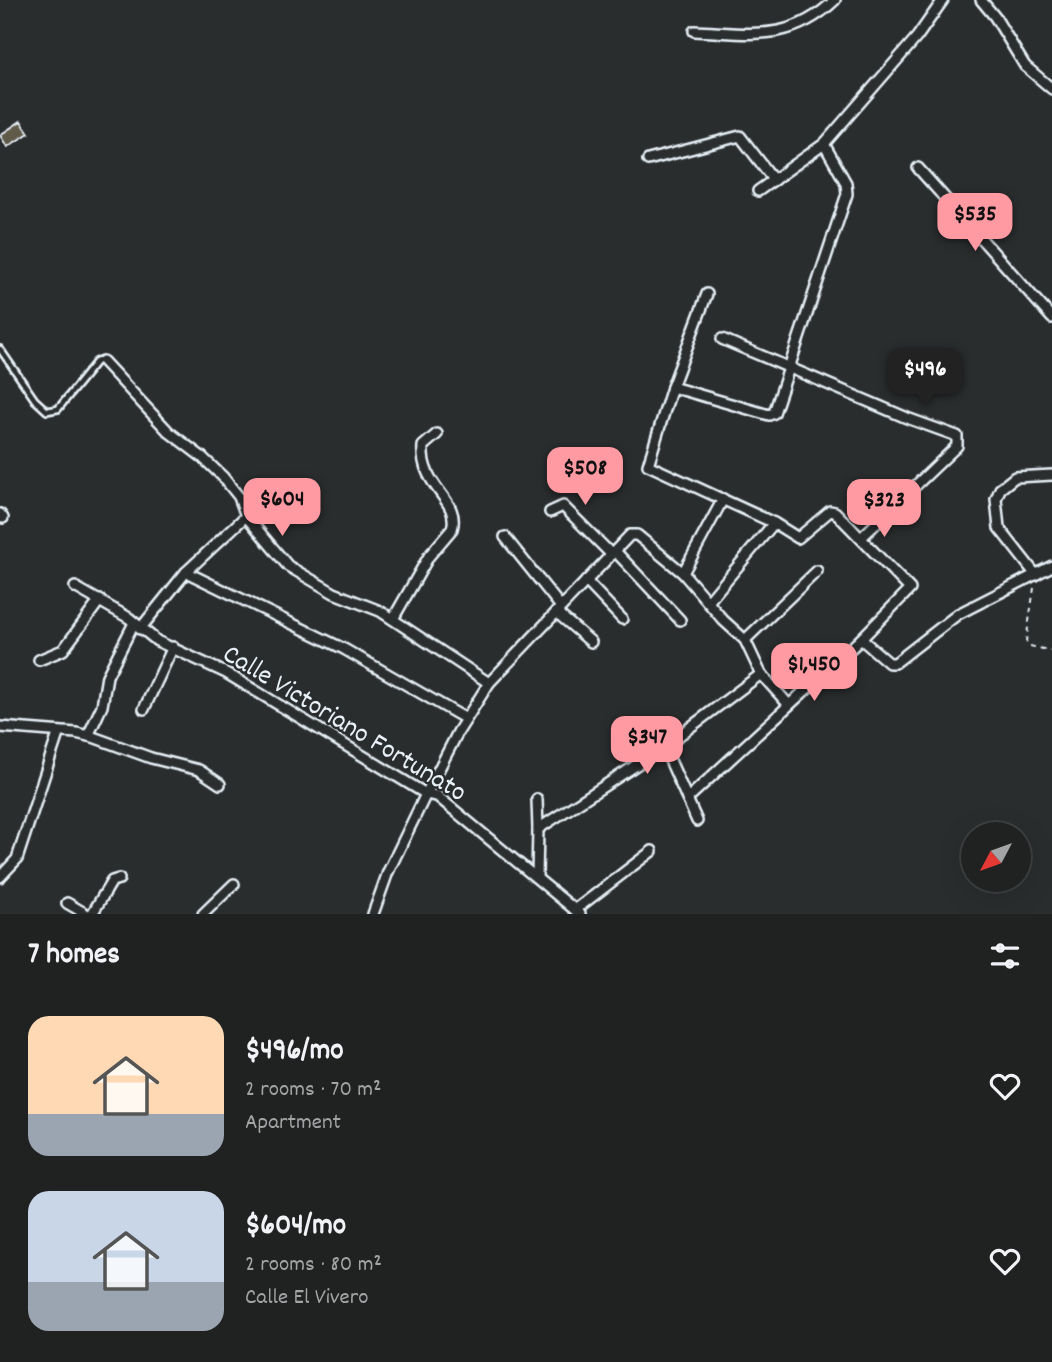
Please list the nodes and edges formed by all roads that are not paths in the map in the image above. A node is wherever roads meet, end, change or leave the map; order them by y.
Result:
1 (943, 0) edge
2 (981, 0) edge
3 (830, 1) edge
4 (694, 31) dead end
5 (1052, 89) edge
6 (824, 144) junction
7 (648, 160) dead end
8 (918, 168) dead end
9 (774, 180) junction
10 (758, 191) dead end
11 (707, 294) dead end
12 (1052, 318) edge
13 (722, 339) dead end
14 (0, 349) edge
15 (103, 360) joint
16 (789, 367) junction
17 (672, 387) junction
18 (437, 434) dead end
19 (1052, 475) edge
20 (723, 499) junction
21 (550, 512) dead end
22 (246, 516) junction
23 (774, 523) junction
24 (505, 537) dead end
25 (862, 537) junction
26 (613, 553) junction
27 (1052, 566) edge
28 (817, 571) dead end
29 (186, 572) junction
30 (683, 573) junction
31 (1036, 575) junction
32 (586, 581) junction
33 (75, 587) dead end
34 (100, 600) junction
35 (708, 602) junction
36 (559, 610) junction
37 (622, 618) dead end
38 (393, 619) junction
39 (680, 620) dead end
40 (137, 626) junction
41 (861, 639) junction
42 (745, 640) junction
43 (591, 642) dead end
44 (173, 647) junction
45 (39, 660) dead end
46 (761, 674) junction
47 (489, 682) junction
48 (789, 705) junction
49 (144, 709) dead end
50 (466, 719) junction
51 (0, 727) edge
52 (58, 734) junction
53 (88, 736) junction
54 (664, 747) junction
55 (220, 784) dead end
56 (426, 794) junction
57 (537, 799) dead end
58 (687, 799) junction
59 (697, 821) dead end
60 (538, 829) junction
61 (652, 851) dead end
62 (0, 877) edge
63 (537, 877) junction
64 (119, 879) dead end
65 (234, 884) dead end
66 (67, 903) dead end
67 (577, 912) edge
68 (86, 914) edge
69 (92, 914) edge
70 (203, 914) edge
71 (373, 914) edge

1 - 6 street
2 - 5 street
3 - 4 street
6 - 9 street
6 - 16 street
7 - 9 street
8 - 12 street
9 - 10 street
11 - 17 street
13 - 16 street
14 - 15 lane
15 - 22 street
16 - 17 street
16 - 25 street
17 - 20 street
18 - 38 street
19 - 31 street
20 - 23 street
20 - 30 street
21 - 26 street
22 - 29 street
22 - 38 street
23 - 25 street
23 - 35 street
24 - 36 street
25 - 41 street
26 - 30 street
26 - 32 street
26 - 39 street
27 - 31 street
28 - 42 street
29 - 40 street
29 - 50 street
30 - 35 street
31 - 41 street
32 - 36 street
32 - 37 street
33 - 34 street, Calle Victoriano Fortunato
34 - 40 street, Calle Victoriano Fortunato
34 - 45 street
35 - 42 street
36 - 43 street
36 - 47 street
38 - 47 street
40 - 44 street, Calle Victoriano Fortunato
40 - 53 street
41 - 48 street
42 - 46 street
44 - 49 street
44 - 56 street, Calle Victoriano Fortunato
46 - 48 street
46 - 54 street
47 - 50 street
48 - 58 street
50 - 56 street
51 - 52 street
52 - 53 street
52 - 62 street
53 - 55 street
54 - 58 street
54 - 60 street
56 - 63 street, Calle Victoriano Fortunato
56 - 71 street
57 - 60 street
58 - 59 street
60 - 63 street
61 - 67 street
63 - 67 street, Calle Victoriano Fortunato
64 - 69 street
65 - 70 street
66 - 68 street

